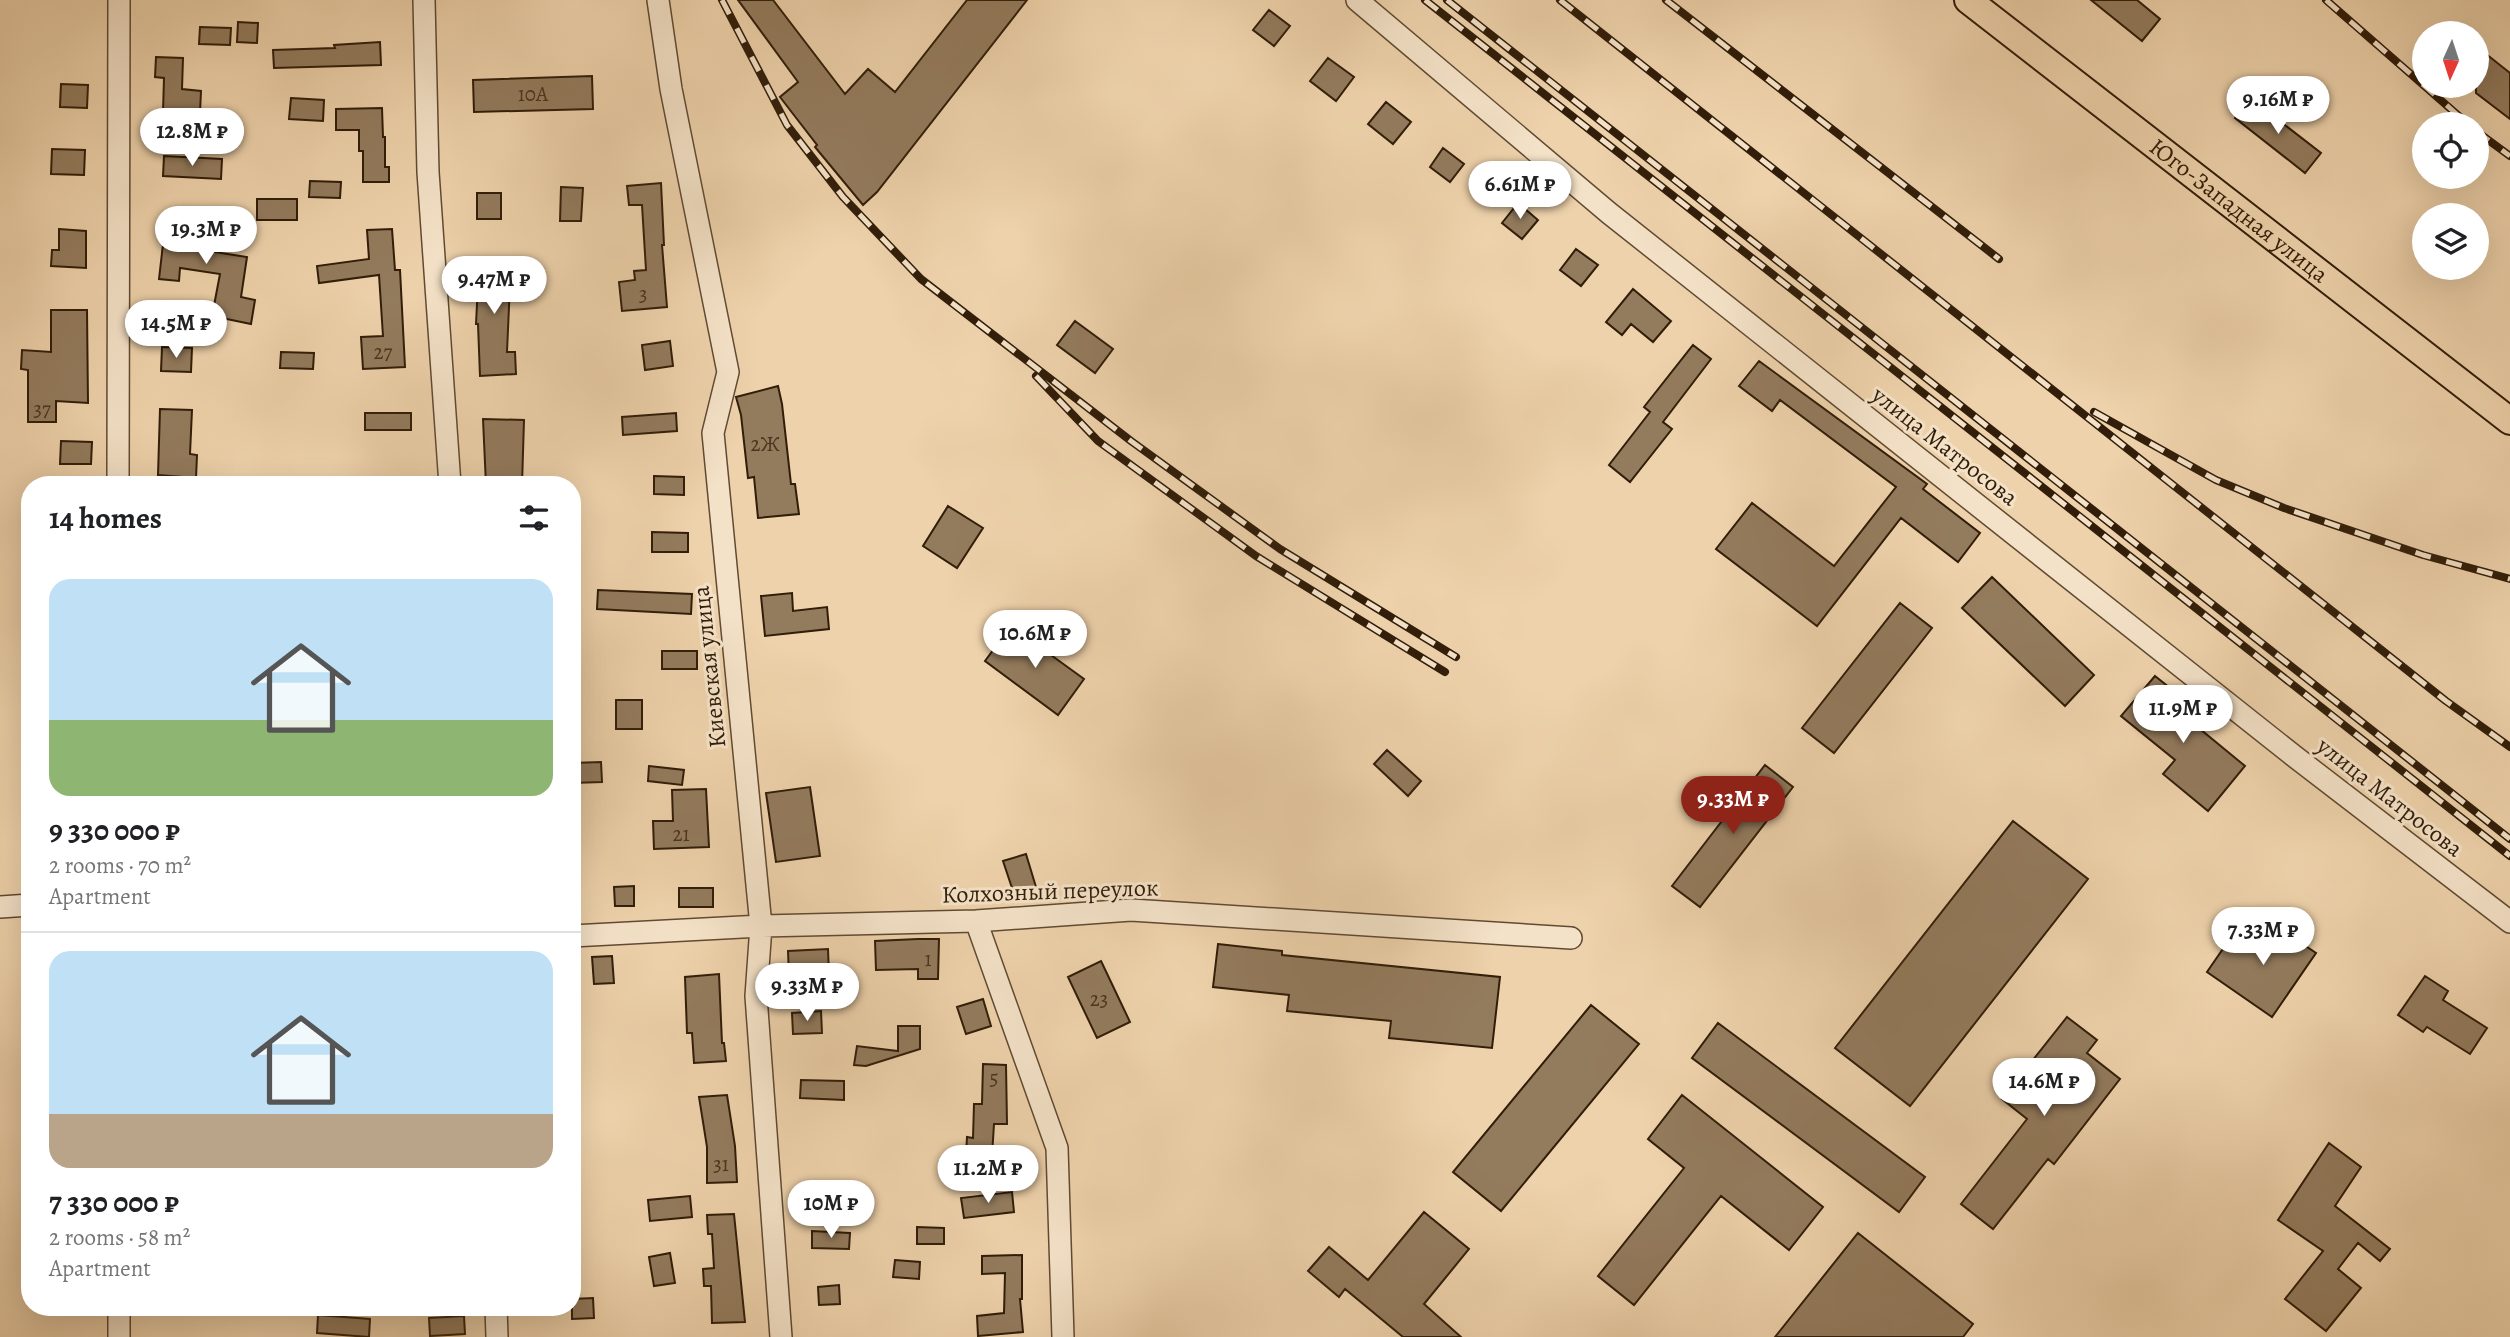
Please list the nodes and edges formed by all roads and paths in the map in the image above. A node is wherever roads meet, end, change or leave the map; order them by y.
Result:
1 (119, 0) edge
2 (424, 0) edge
3 (658, 0) edge
4 (1357, 0) edge
5 (1968, 0) edge
6 (2510, 421) edge
7 (118, 476) edge
8 (449, 476) edge
9 (21, 906) edge
10 (0, 907) edge
11 (976, 920) junction
12 (2510, 922) edge
13 (761, 926) junction
14 (581, 936) edge
15 (1570, 938) dead end
16 (119, 1316) edge
17 (496, 1316) edge
18 (119, 1337) edge
19 (497, 1337) edge
20 (780, 1337) edge
21 (1063, 1337) edge

1 - 7 street
2 - 8 street
3 - 13 street, Киевская улица
4 - 12 street, улица Матросова
5 - 6 main road, Юго-Западная улица
9 - 10 street
11 - 13 street, Колхозный переулок
11 - 15 street, Колхозный переулок
11 - 21 street
13 - 14 street, Колхозный переулок
13 - 20 street, Киевская улица
16 - 18 street
17 - 19 street

